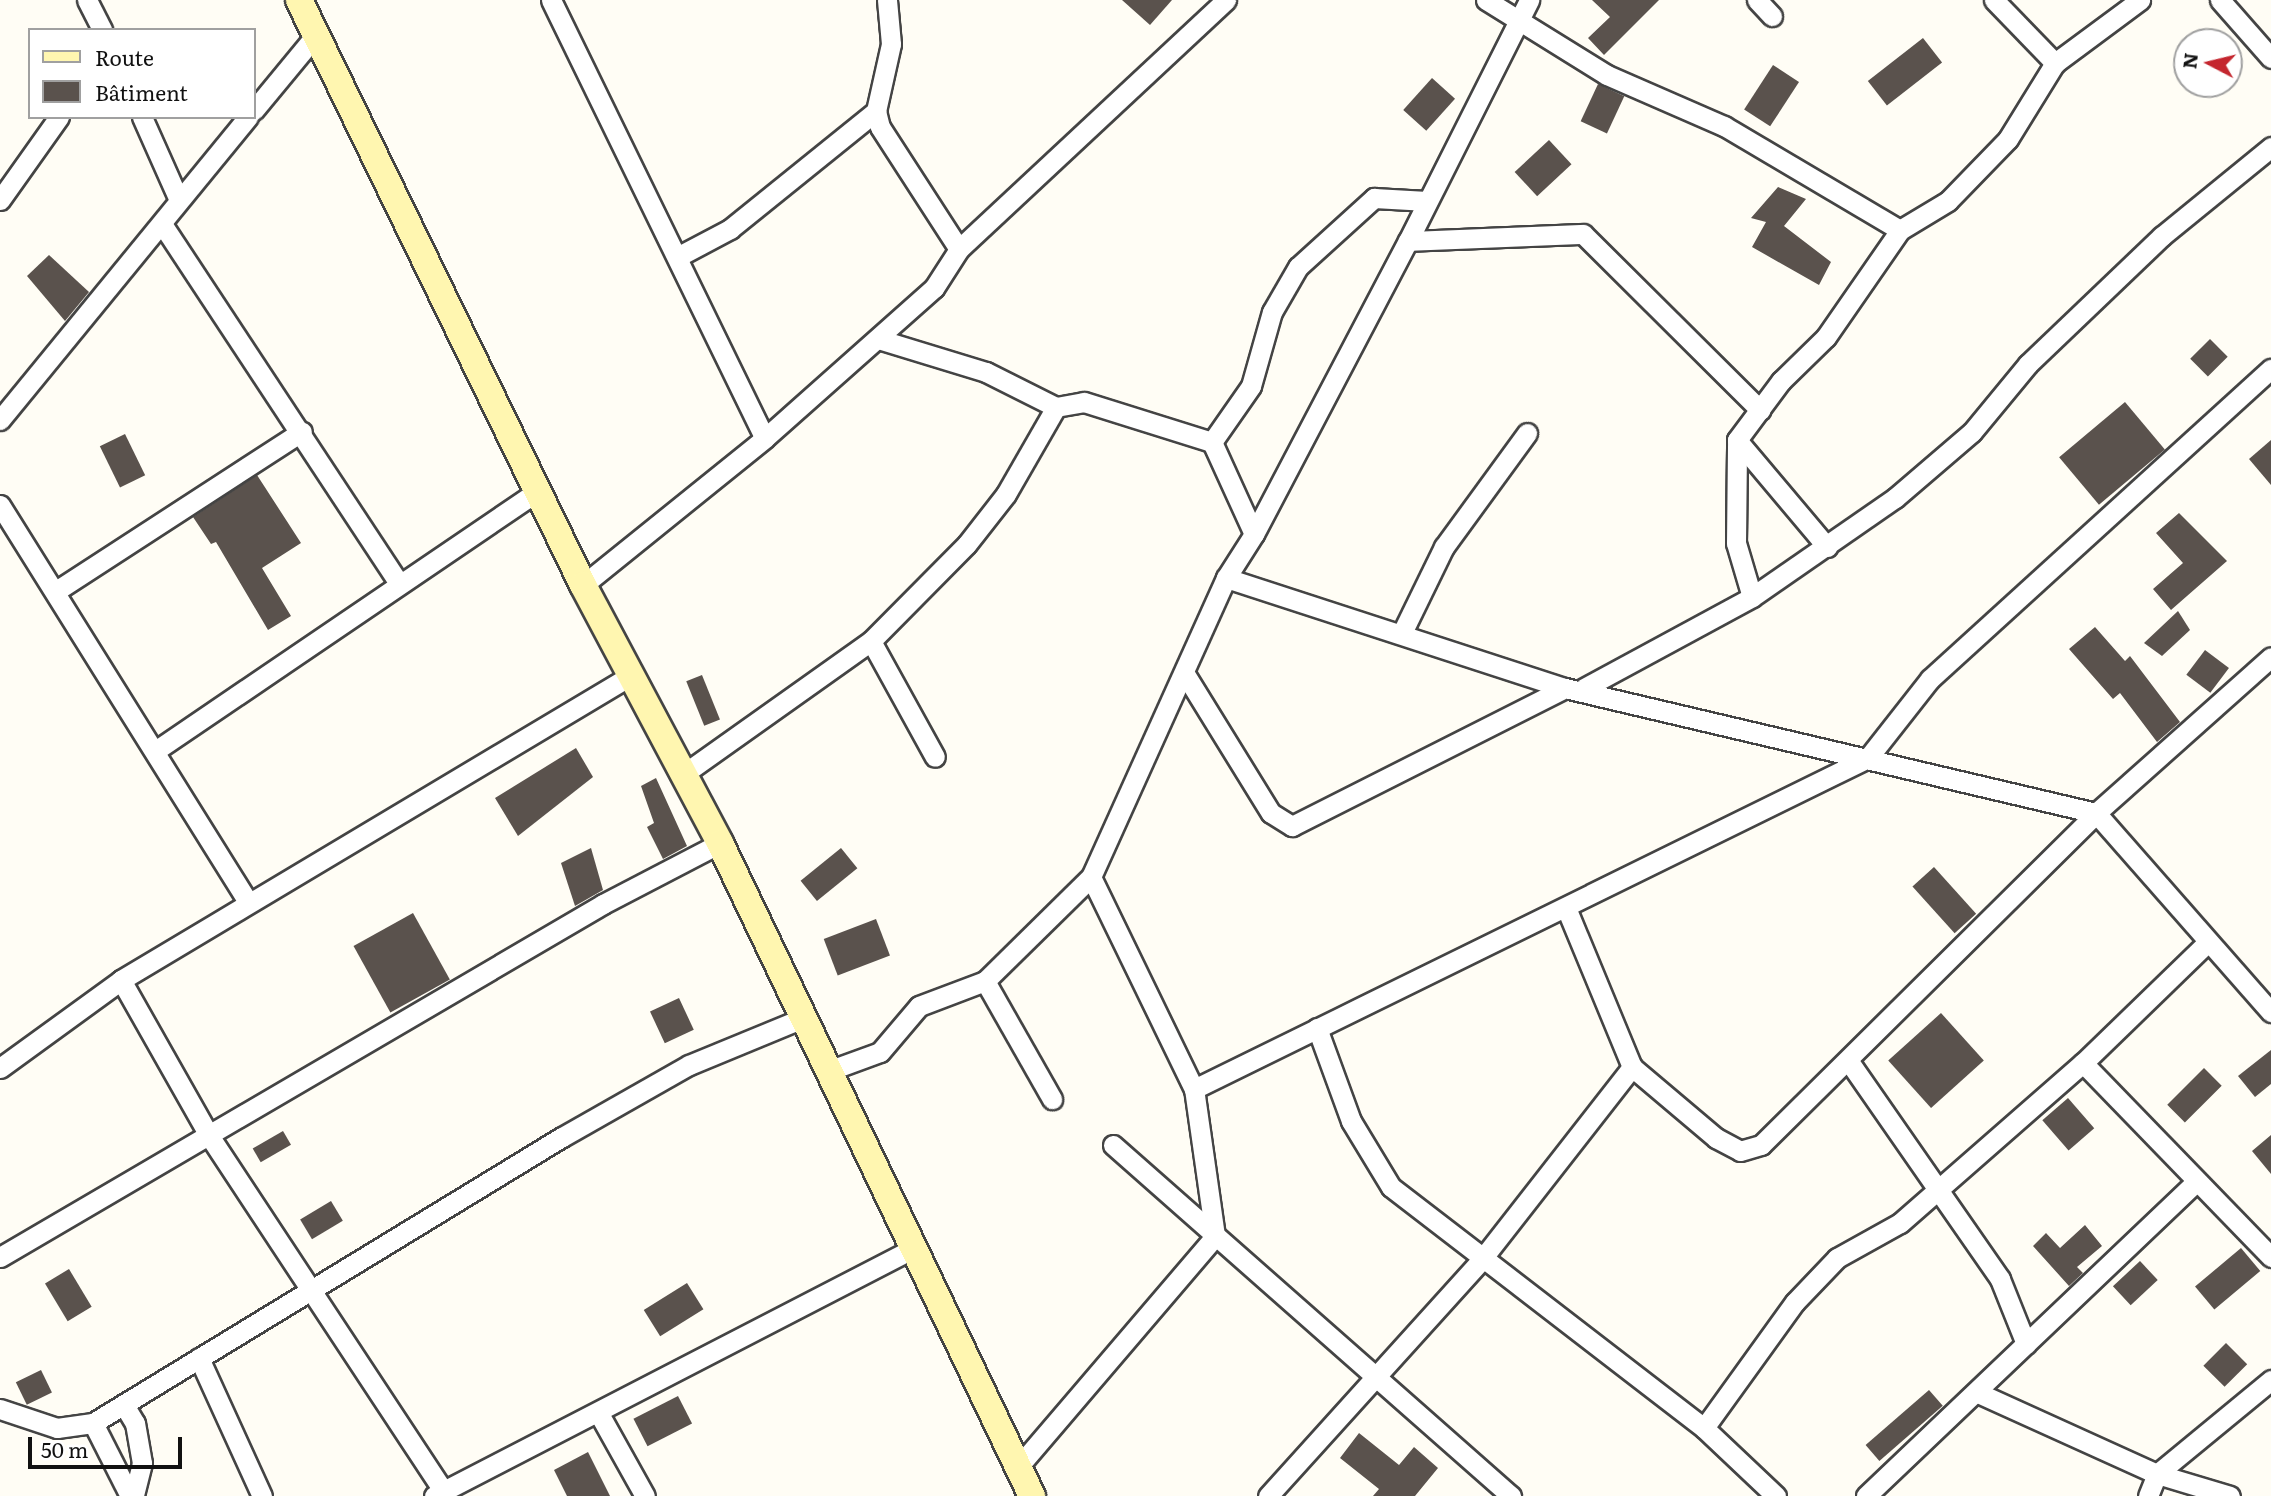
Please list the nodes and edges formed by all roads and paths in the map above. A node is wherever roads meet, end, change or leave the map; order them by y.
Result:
1 (87, 0) edge
2 (299, 0) edge
3 (551, 0) edge
4 (887, 0) edge
5 (1226, 0) edge
6 (1486, 0) edge
7 (1529, 0) edge
8 (1757, 0) edge
9 (1994, 0) edge
10 (2140, 0) edge
11 (2220, 0) edge
12 (1772, 16) dead end
13 (1517, 21) junction
14 (101, 28) edge
15 (315, 36) junction
16 (2271, 58) edge
17 (2054, 63) junction
18 (256, 108) edge
19 (876, 111) junction
20 (58, 119) edge
21 (143, 119) edge
22 (246, 119) edge
23 (2271, 147) edge
24 (0, 200) edge
25 (180, 200) junction
26 (1427, 201) junction
27 (162, 224) junction
28 (1900, 230) junction
29 (1408, 241) junction
30 (959, 249) junction
31 (679, 256) junction
32 (878, 338) junction
33 (2271, 369) edge
34 (1056, 407) junction
35 (1760, 410) junction
36 (0, 420) edge
37 (302, 431) junction
38 (1527, 433) dead end
39 (765, 438) junction
40 (1737, 440) junction
41 (1212, 442) junction
42 (537, 491) junction
43 (0, 505) edge
44 (1254, 534) junction
45 (1827, 547) junction
46 (1226, 578) junction
47 (398, 582) junction
48 (583, 584) junction
49 (56, 591) junction
50 (1752, 597) junction
51 (1402, 633) junction
52 (871, 641) junction
53 (2271, 657) edge
54 (633, 674) junction
55 (1185, 674) junction
56 (1574, 688) junction
57 (158, 749) junction
58 (935, 757) dead end
59 (1868, 758) junction
60 (685, 773) junction
61 (2096, 814) junction
62 (720, 843) junction
63 (1091, 877) junction
64 (249, 903) junction
65 (1567, 910) junction
66 (2207, 943) junction
67 (121, 980) junction
68 (985, 981) junction
69 (2271, 1012) edge
70 (803, 1018) junction
71 (1317, 1028) junction
72 (1850, 1063) junction
73 (2083, 1063) junction
74 (1632, 1067) junction
75 (0, 1068) edge
76 (828, 1072) junction
77 (1194, 1089) junction
78 (1052, 1099) dead end
79 (210, 1137) junction
80 (1113, 1146) dead end
81 (2196, 1182) junction
82 (1939, 1184) junction
83 (1215, 1236) junction
84 (914, 1248) junction
85 (0, 1257) edge
86 (2271, 1257) edge
87 (1482, 1259) junction
88 (311, 1287) junction
89 (2026, 1344) junction
90 (200, 1358) junction
91 (1371, 1378) junction
92 (2271, 1380) edge
93 (1976, 1392) junction
94 (124, 1405) junction
95 (0, 1409) edge
96 (598, 1412) junction
97 (93, 1423) junction
98 (1704, 1428) junction
99 (1018, 1468) junction
100 (2157, 1474) junction
101 (1752, 1489) edge
102 (438, 1493) edge
103 (132, 1496) edge
104 (262, 1496) edge
105 (645, 1496) edge
106 (1032, 1496) edge
107 (1268, 1496) edge
108 (1511, 1496) edge
109 (1776, 1496) edge
110 (1866, 1496) edge
111 (2148, 1496) edge
112 (2230, 1496) edge

1 - 14 street
2 - 15 main road
3 - 31 street
4 - 19 street
5 - 30 street
6 - 13 street
7 - 13 street
8 - 12 street
9 - 17 street
10 - 17 street
11 - 16 street
13 - 26 street
13 - 28 street
15 - 18 street
15 - 42 main road
17 - 28 street
19 - 30 street
19 - 31 street
20 - 24 street
21 - 25 street
22 - 25 street
23 - 45 street
25 - 27 street
26 - 29 street
26 - 41 street
27 - 36 street
27 - 37 street
28 - 35 street
29 - 35 street
29 - 44 street
30 - 32 street
31 - 39 street
32 - 34 street
32 - 39 street
33 - 59 street
34 - 41 street
34 - 52 street
35 - 40 street
37 - 47 street
37 - 49 street
38 - 51 street
39 - 48 street
40 - 45 street
40 - 50 street
41 - 44 street
42 - 47 street
42 - 48 main road
43 - 49 street
44 - 46 street
45 - 50 street
46 - 51 street
46 - 55 street
47 - 57 street
48 - 54 main road
49 - 57 street
50 - 56 street
51 - 56 street
52 - 58 street
52 - 60 street
53 - 61 street
54 - 60 main road
54 - 64 street
55 - 56 street
55 - 63 street
56 - 59 street
57 - 64 street
59 - 61 street
59 - 65 street
60 - 62 main road
61 - 66 street
61 - 72 street
62 - 70 main road
62 - 79 street
63 - 68 street
63 - 77 street
64 - 67 street
65 - 71 street
65 - 74 street
66 - 69 street
66 - 73 street
67 - 75 street
67 - 79 street
68 - 76 street
68 - 78 street
70 - 76 main road
70 - 88 street
71 - 77 street
71 - 87 street
72 - 74 street
72 - 82 street
73 - 81 street
73 - 82 street
74 - 87 street
76 - 84 main road
77 - 83 street
79 - 85 street
79 - 88 street
80 - 83 street
81 - 86 street
81 - 89 street
82 - 89 street
82 - 98 street
83 - 91 street
83 - 99 street
84 - 96 street
84 - 99 main road
87 - 91 street
87 - 98 street
88 - 90 street
88 - 102 street
89 - 93 street
90 - 94 street
90 - 104 street
91 - 107 street
91 - 108 street
92 - 100 street
93 - 100 street
93 - 110 street
94 - 97 street
94 - 103 street
95 - 97 street
96 - 102 street
96 - 105 street
97 - 103 street
98 - 101 street
99 - 106 main road
100 - 111 street
100 - 112 street
101 - 109 street

